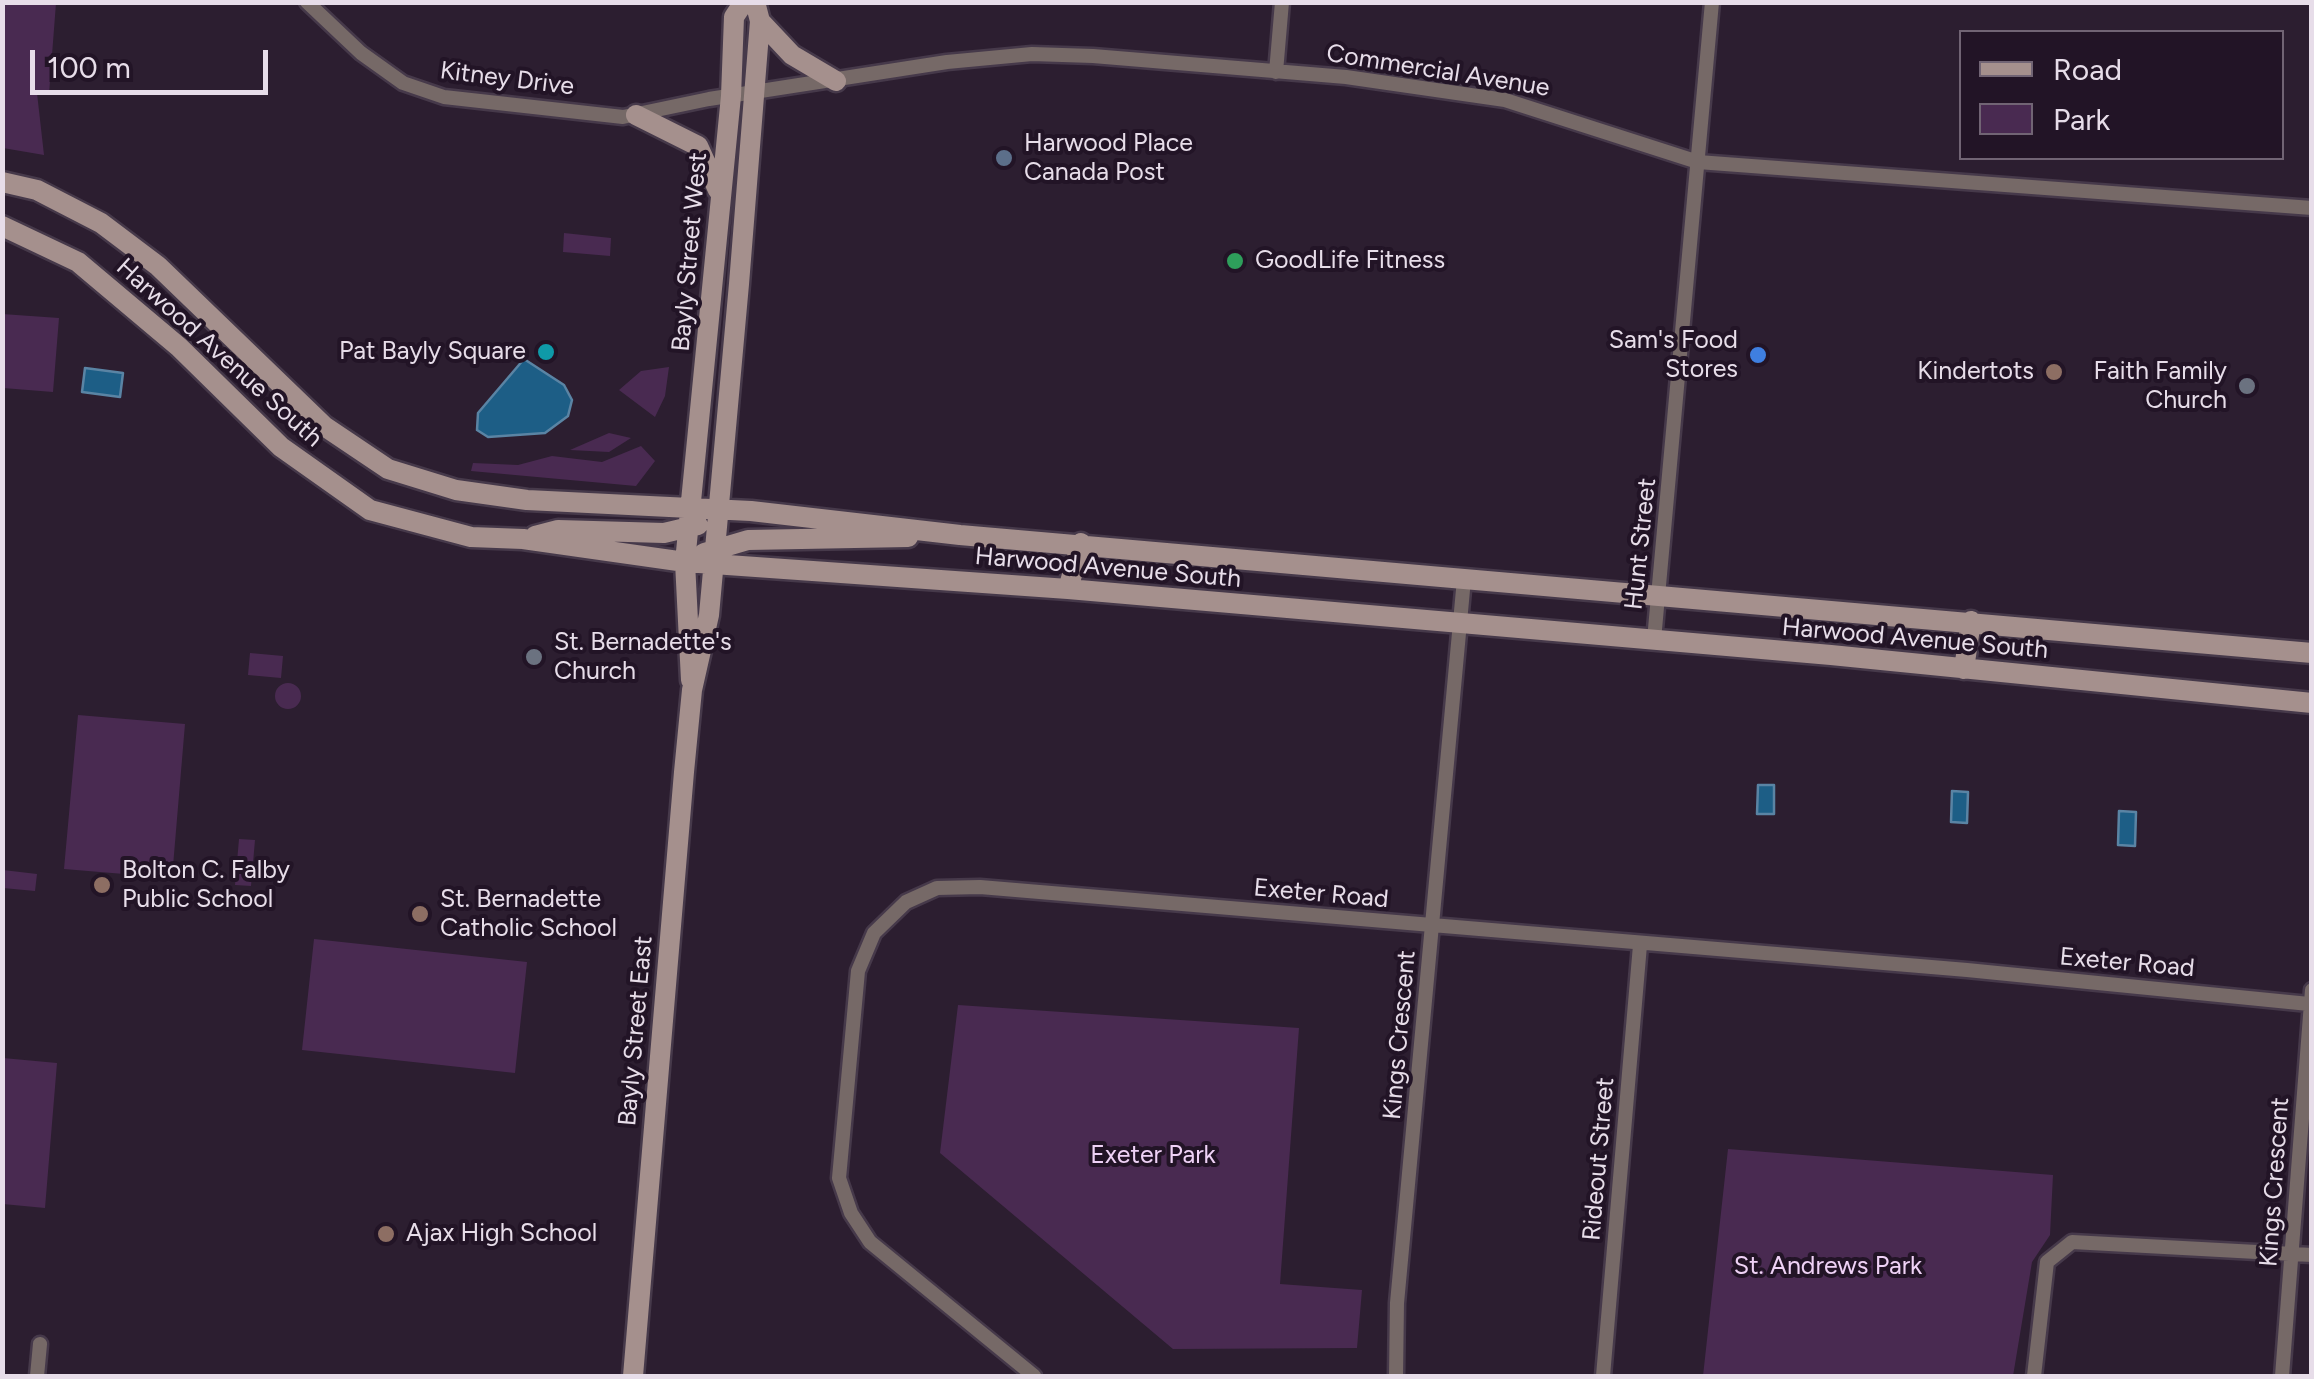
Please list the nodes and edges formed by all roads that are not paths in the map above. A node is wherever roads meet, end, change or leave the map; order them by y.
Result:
1 (307, 2) edge
2 (744, 2) edge
3 (1282, 2) edge
4 (1712, 2) edge
5 (758, 12) edge
6 (1276, 72) junction
7 (836, 80) junction
8 (753, 92) junction
9 (731, 96) junction
10 (636, 115) junction
11 (1698, 162) junction
12 (2, 182) edge
13 (720, 194) junction
14 (2312, 208) edge
15 (2, 226) edge
16 (717, 509) junction
17 (690, 519) junction
18 (960, 535) junction
19 (523, 539) junction
20 (1081, 543) junction
21 (713, 556) junction
22 (685, 562) junction
23 (1464, 578) junction
24 (1068, 589) junction
25 (1660, 596) junction
26 (1970, 621) junction
27 (1460, 624) junction
28 (1654, 640) junction
29 (2312, 652) edge
30 (1964, 669) junction
31 (692, 690) junction
32 (2312, 703) edge
33 (1433, 925) junction
34 (1640, 945) junction
35 (2310, 997) edge
36 (2309, 1062) edge
37 (2294, 1254) junction
38 (2312, 1255) edge
39 (40, 1344) dead end
40 (36, 1376) edge
41 (633, 1376) edge
42 (1034, 1376) edge
43 (1396, 1376) edge
44 (1603, 1376) edge
45 (2034, 1376) edge
46 (2282, 1376) edge

1 - 10 street, Kitney Drive
2 - 9 main road, Bayly Street West
3 - 6 street
4 - 11 street
5 - 7 main road
5 - 8 main road, Bayly Street West
6 - 7 street, Commercial Avenue
6 - 11 street, Commercial Avenue
7 - 8 street, Commercial Avenue
8 - 9 street, Commercial Avenue
8 - 16 main road, Bayly Street West
9 - 10 street, Kitney Drive
9 - 13 main road, Bayly Street West
10 - 13 main road
11 - 14 street, Commercial Avenue
11 - 25 street, Hunt Street
12 - 17 main road, Harwood Avenue South
13 - 17 main road, Bayly Street West
15 - 19 main road, Harwood Avenue South
16 - 17 main road
16 - 18 main road, Harwood Avenue South
16 - 21 main road, Bayly Street West
17 - 19 main road
17 - 22 main road, Bayly Street West
18 - 20 main road, Harwood Avenue South
18 - 21 main road
19 - 22 main road, Harwood Avenue South
20 - 23 main road, Harwood Avenue South
20 - 24 main road
21 - 22 main road, Harwood Avenue South
21 - 24 main road, Harwood Avenue South
21 - 31 main road, Bayly Street East
22 - 31 main road, Bayly Street East
23 - 25 main road, Harwood Avenue South
23 - 27 street, Kings Crescent
24 - 27 main road, Harwood Avenue South
25 - 26 main road, Harwood Avenue South
25 - 28 street, Hunt Street
26 - 29 main road, Harwood Avenue South
26 - 30 main road
27 - 28 main road, Harwood Avenue South
27 - 33 street, Kings Crescent
28 - 30 main road, Harwood Avenue South
30 - 32 main road, Harwood Avenue South
31 - 41 main road, Bayly Street East
33 - 34 street, Exeter Road
33 - 42 street, Exeter Road
33 - 43 street, Kings Crescent
34 - 35 street, Exeter Road
34 - 44 street, Rideout Street
35 - 36 street, Kings Crescent
36 - 37 street, Kings Crescent
37 - 38 street
37 - 45 street
37 - 46 street, Kings Crescent
39 - 40 street

